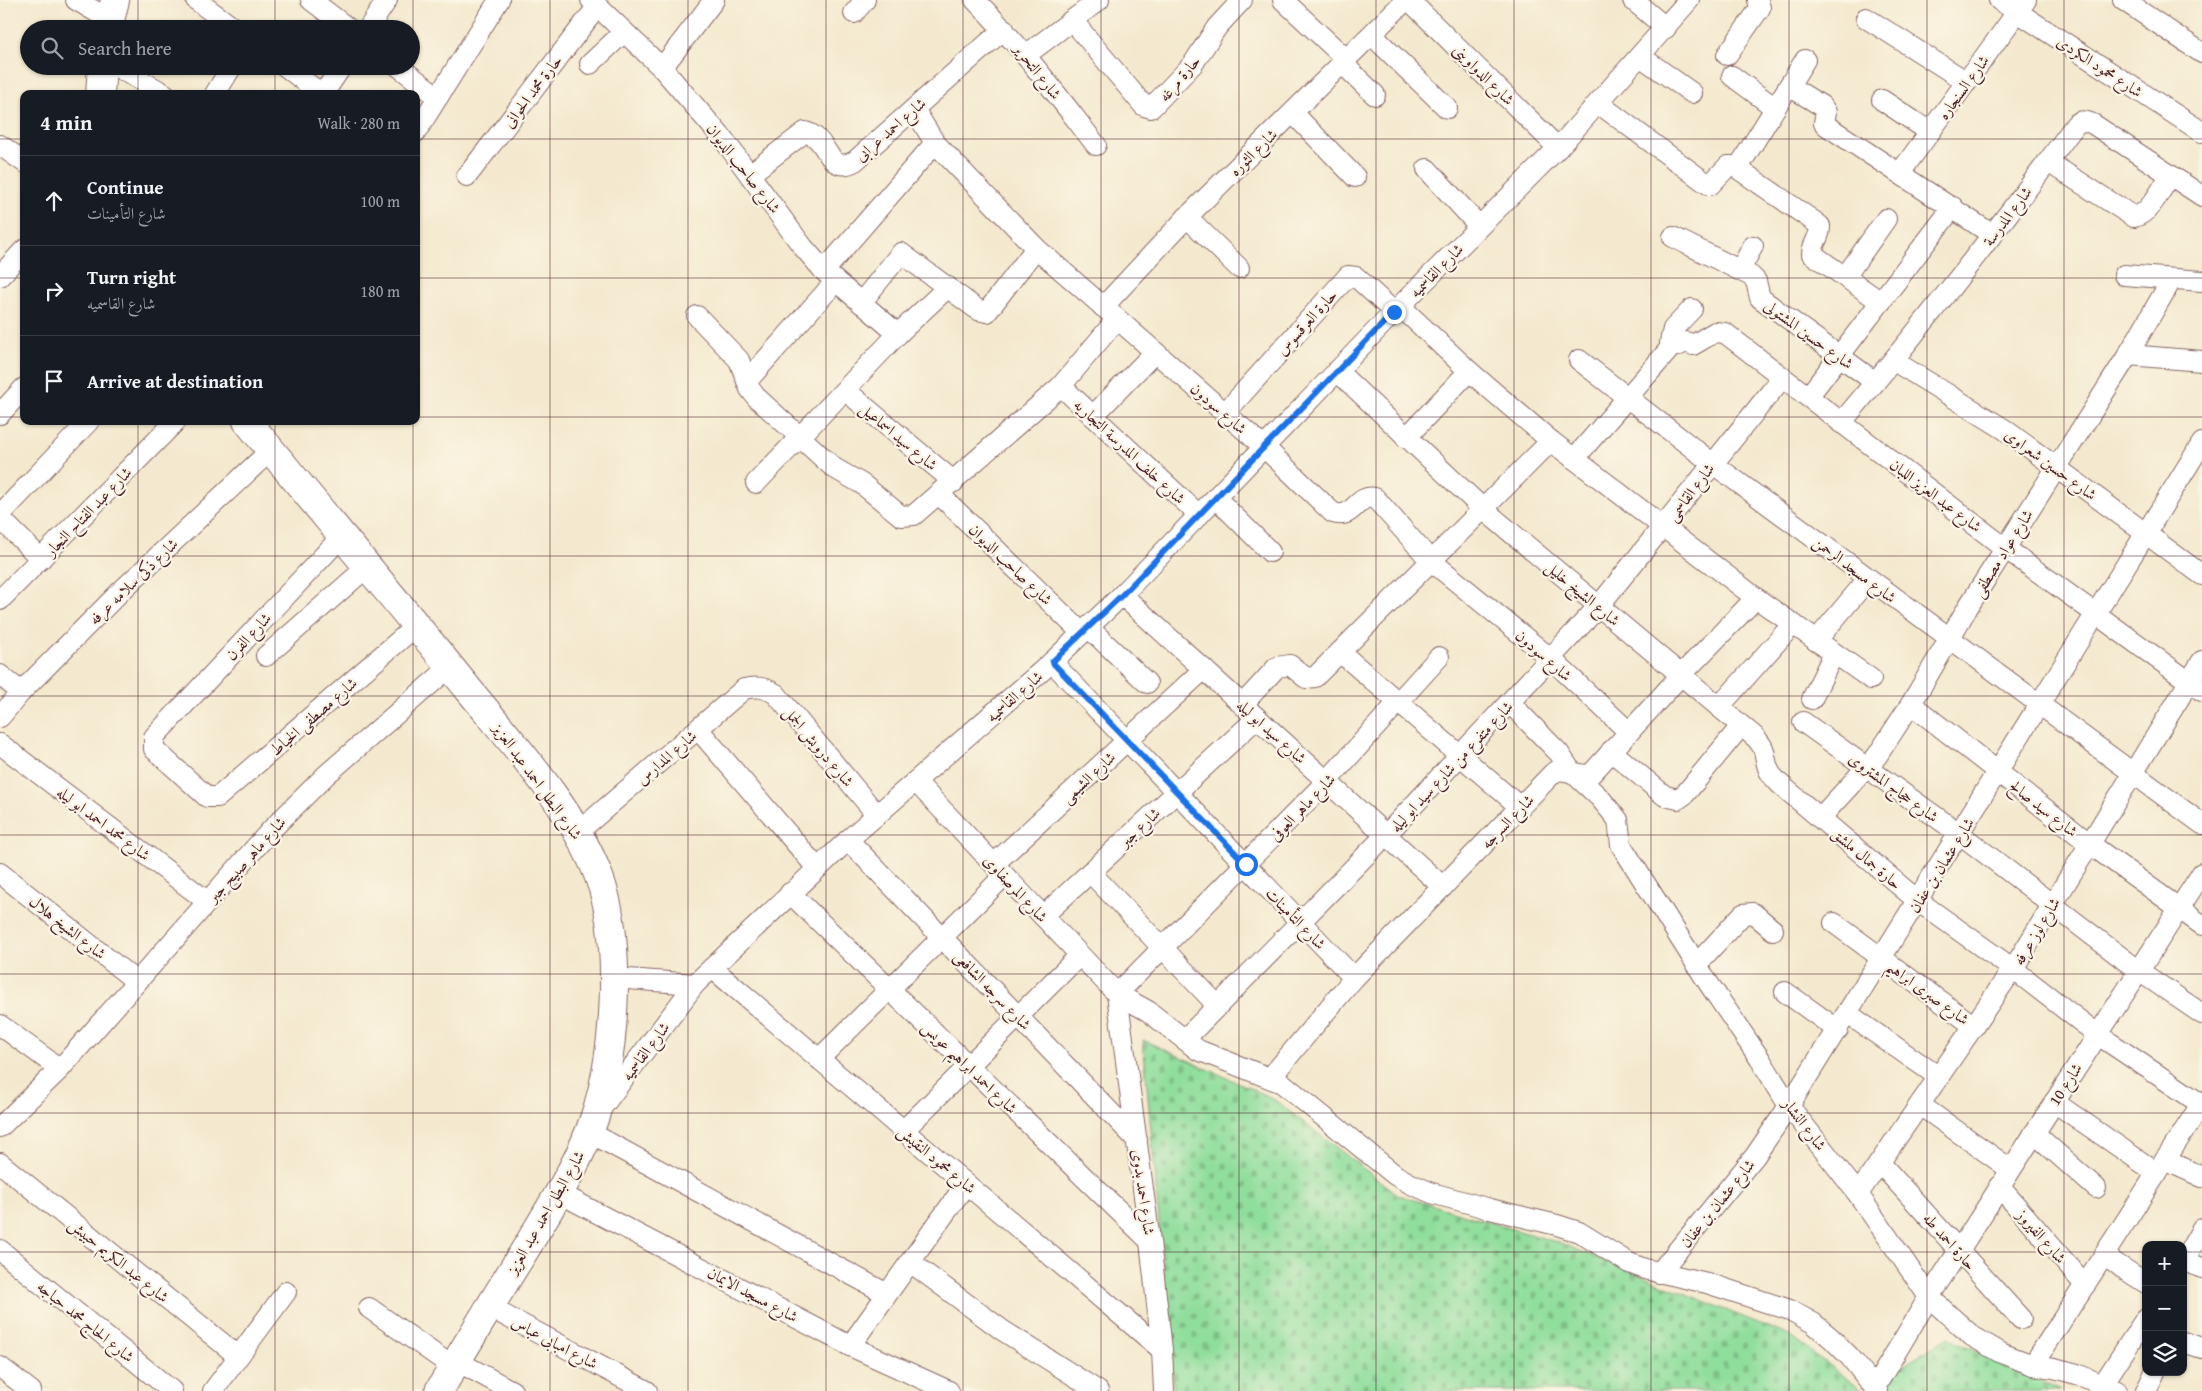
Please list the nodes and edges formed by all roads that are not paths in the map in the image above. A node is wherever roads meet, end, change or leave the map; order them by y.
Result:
1 (76, 0) edge
2 (196, 0) edge
3 (311, 0) edge
4 (386, 0) edge
5 (499, 0) edge
6 (714, 0) edge
7 (976, 0) edge
8 (1098, 0) edge
9 (1242, 0) edge
10 (1283, 0) edge
11 (1408, 0) edge
12 (1633, 0) edge
13 (1689, 0) edge
14 (1758, 0) edge
15 (1999, 0) edge
16 (2123, 0) edge
17 (594, 3) edge
18 (2022, 6) edge
19 (111, 16) edge
20 (1866, 18) dead end
21 (223, 20) edge
22 (337, 20) edge
23 (374, 20) edge
24 (1072, 20) junction
25 (1666, 28) junction
26 (1004, 29) junction
27 (624, 32) junction
28 (1372, 35) junction
29 (2202, 53) edge
30 (1026, 55) junction
31 (1727, 55) dead end
32 (1640, 56) junction
33 (1805, 60) dead end
34 (1345, 62) junction
35 (590, 64) dead end
36 (662, 68) junction
37 (101, 75) edge
38 (131, 75) edge
39 (226, 75) edge
40 (297, 75) edge
41 (336, 75) edge
42 (410, 75) edge
43 (1732, 76) dead end
44 (1967, 82) junction
45 (1788, 86) junction
46 (100, 90) edge
47 (158, 90) edge
48 (217, 90) edge
49 (317, 90) edge
50 (325, 90) edge
51 (1692, 93) dead end
52 (1375, 95) dead end
53 (438, 97) junction
54 (1882, 100) dead end
55 (1598, 103) junction
56 (1447, 108) dead end
57 (1775, 108) junction
58 (914, 109) junction
59 (1294, 114) junction
60 (420, 126) edge
61 (1930, 132) junction
62 (2202, 132) edge
63 (934, 142) junction
64 (0, 145) edge
65 (1096, 145) dead end
66 (1558, 148) junction
67 (20, 159) edge
68 (2048, 162) junction
69 (1738, 168) junction
70 (1426, 169) dead end
71 (1900, 173) junction
72 (750, 174) junction
73 (467, 176) dead end
74 (2170, 176) junction
75 (1355, 177) dead end
76 (2202, 196) edge
77 (1953, 207) junction
78 (1187, 217) junction
79 (1886, 219) dead end
80 (1479, 226) junction
81 (1993, 235) junction
82 (1673, 238) dead end
83 (1753, 246) dead end
84 (1036, 248) junction
85 (20, 254) edge
86 (1239, 268) dead end
87 (1740, 270) junction
88 (2124, 275) dead end
89 (0, 276) edge
90 (829, 277) junction
91 (1845, 277) junction
92 (2172, 279) junction
93 (2202, 281) edge
94 (948, 287) junction
95 (1881, 302) junction
96 (861, 304) junction
97 (1397, 309) junction
98 (1692, 309) dead end
99 (1110, 313) junction
100 (697, 316) dead end
101 (898, 334) junction
102 (1673, 345) junction
103 (1155, 352) junction
104 (2128, 355) junction
105 (1840, 356) junction
106 (1579, 360) dead end
107 (1894, 361) junction
108 (2202, 361) edge
109 (1337, 371) junction
110 (1469, 371) junction
111 (1782, 378) junction
112 (746, 381) junction
113 (1875, 382) junction
114 (1061, 386) junction
115 (845, 390) junction
116 (20, 392) edge
117 (1808, 397) junction
118 (1628, 398) junction
119 (1225, 413) junction
120 (0, 414) edge
121 (1093, 416) junction
122 (1841, 422) junction
123 (85, 425) edge
124 (172, 425) edge
125 (251, 425) edge
126 (800, 437) junction
127 (1406, 438) junction
128 (1551, 441) junction
129 (2202, 445) edge
130 (1264, 447) junction
131 (271, 450) junction
132 (1574, 459) junction
133 (1712, 463) junction
134 (2057, 467) junction
135 (756, 483) dead end
136 (946, 488) junction
137 (1216, 498) junction
138 (1484, 508) junction
139 (1199, 515) junction
140 (0, 517) edge
141 (1663, 527) junction
142 (2146, 535) junction
143 (342, 536) junction
144 (2005, 548) junction
145 (1270, 552) dead end
146 (41, 559) junction
147 (1430, 560) junction
148 (367, 567) junction
149 (2202, 575) edge
150 (1868, 579) junction
151 (1122, 595) junction
152 (1756, 598) junction
153 (0, 600) edge
154 (1598, 607) junction
155 (2096, 615) junction
156 (1793, 624) junction
157 (416, 626) junction
158 (1085, 630) junction
159 (1949, 639) junction
160 (1816, 641) junction
161 (1340, 652) junction
162 (1834, 653) junction
163 (266, 656) dead end
164 (1439, 658) dead end
165 (1550, 658) junction
166 (2202, 661) edge
167 (1052, 662) junction
168 (450, 666) junction
169 (1204, 669) junction
170 (0, 675) edge
171 (1681, 675) junction
172 (1871, 680) dead end
173 (1147, 684) dead end
174 (755, 686) joint
175 (2196, 687) edge
176 (21, 692) junction
177 (1812, 699) dead end
178 (1399, 702) junction
179 (1510, 703) junction
180 (1911, 704) junction
181 (2041, 704) junction
182 (1719, 707) junction
183 (1250, 711) junction
184 (0, 717) edge
185 (1803, 722) dead end
186 (1741, 726) junction
187 (698, 729) junction
188 (1629, 732) junction
189 (1127, 740) junction
190 (0, 744) edge
191 (1612, 751) junction
192 (1460, 756) junction
193 (1868, 768) junction
194 (1572, 771) junction
195 (1999, 772) junction
196 (2133, 773) junction
197 (1327, 781) junction
198 (916, 782) junction
199 (1176, 792) junction
200 (207, 797) joint
201 (1520, 808) junction
202 (877, 815) junction
203 (1820, 818) junction
204 (2202, 824) edge
205 (578, 832) junction
206 (1960, 834) junction
207 (1386, 835) junction
208 (848, 840) junction
209 (2090, 844) junction
210 (1246, 864) junction
211 (817, 868) junction
212 (999, 870) junction
213 (1090, 872) junction
214 (0, 873) edge
215 (2202, 873) edge
216 (1444, 887) junction
217 (790, 893) junction
218 (1918, 901) junction
219 (208, 902) junction
220 (2051, 906) junction
221 (2180, 909) junction
222 (1043, 916) junction
223 (1301, 923) junction
224 (1834, 923) dead end
225 (2202, 925) edge
226 (1772, 930) dead end
227 (942, 937) junction
228 (1162, 948) junction
229 (1079, 956) junction
230 (1882, 959) junction
231 (1696, 965) junction
232 (712, 968) junction
233 (2013, 968) junction
234 (2139, 971) junction
235 (614, 978) junction
236 (1354, 978) junction
237 (137, 982) junction
238 (695, 984) junction
239 (890, 989) junction
240 (1786, 992) dead end
241 (1117, 994) junction
242 (1218, 1006) junction
243 (2202, 1014) edge
244 (1018, 1017) junction
245 (1843, 1022) junction
246 (0, 1025) edge
247 (1974, 1026) junction
248 (2097, 1034) junction
249 (1185, 1039) junction
250 (819, 1059) junction
251 (969, 1066) junction
252 (60, 1069) junction
253 (1271, 1077) junction
254 (1939, 1077) junction
255 (2054, 1102) junction
256 (2202, 1103) edge
257 (1920, 1105) junction
258 (1789, 1106) junction
259 (592, 1125) junction
260 (0, 1126) edge
261 (903, 1131) junction
262 (2034, 1133) junction
263 (1137, 1140) junction
264 (1880, 1163) junction
265 (0, 1164) edge
266 (2161, 1167) junction
267 (2010, 1170) junction
268 (2202, 1177) edge
269 (966, 1184) junction
270 (2000, 1186) junction
271 (2096, 1188) dead end
272 (559, 1193) junction
273 (1858, 1194) junction
274 (2202, 1229) edge
275 (1150, 1241) junction
276 (0, 1250) edge
277 (1959, 1250) junction
278 (2104, 1256) junction
279 (910, 1262) junction
280 (2190, 1264) edge
281 (1659, 1273) junction
282 (2142, 1280) edge
283 (2085, 1285) junction
284 (286, 1292) dead end
285 (886, 1294) junction
286 (1929, 1297) junction
287 (490, 1307) junction
288 (369, 1308) dead end
289 (2021, 1319) dead end
290 (2142, 1329) edge
291 (2187, 1343) edge
292 (850, 1346) junction
293 (2202, 1348) edge
294 (1162, 1350) junction
295 (238, 1356) junction
296 (455, 1364) junction
297 (2033, 1365) junction
298 (0, 1367) edge
299 (2153, 1376) edge
300 (2110, 1388) edge
301 (1876, 1389) edge
302 (31, 1391) edge
303 (172, 1391) edge
304 (213, 1391) edge
305 (439, 1391) edge
306 (512, 1391) edge
307 (647, 1391) edge
308 (949, 1391) edge
309 (1098, 1391) edge
310 (1164, 1391) edge
311 (2146, 1391) edge

1 - 19 street
2 - 21 street
3 - 22 street
4 - 23 street
5 - 53 street
6 - 36 street
7 - 26 street, شارع التحرير
8 - 24 street
9 - 24 street, حارة مرغه
10 - 34 street
11 - 28 street, شارع الثوره
11 - 66 street, شارع الدواوينى
12 - 25 street
13 - 25 street, شارع القاسميه
14 - 31 street
15 - 18 street, شارع محمود الكردى
16 - 29 street
17 - 27 street, شارع صاحب الديوان
17 - 73 street, حارة محمد الحوانى
18 - 44 street, شارع السنجاره
18 - 62 street, شارع محمود الكردى
20 - 44 street
24 - 30 street
25 - 32 street, شارع القاسميه
26 - 30 street, شارع التحرير
26 - 58 street, شارع احمد عرابى
27 - 35 street
27 - 36 street, شارع صاحب الديوان
28 - 34 street, شارع الثوره
28 - 56 street
30 - 65 street, شارع التحرير
32 - 51 street
32 - 55 street, شارع القاسميه
33 - 45 street
34 - 52 street
34 - 59 street, شارع الثوره
36 - 72 street, شارع صاحب الديوان
37 - 46 main road
38 - 47 street
39 - 48 street
40 - 49 street
41 - 50 street
42 - 53 street
43 - 57 street
44 - 61 street, شارع السنجاره
45 - 57 street
45 - 71 street
53 - 60 street
54 - 61 street
55 - 66 street, شارع القاسميه
55 - 69 street
57 - 69 street
58 - 63 street, شارع سودون
58 - 72 street, شارع احمد عرابى
59 - 75 street
59 - 78 street, شارع الثوره
61 - 71 street, شارع السنجاره
63 - 84 street, شارع سودون
63 - 90 street
64 - 67 street
66 - 80 street, شارع القاسميه
68 - 74 street
68 - 74 street, شارع المدرسة
68 - 81 street, شارع المدرسة
69 - 91 street
70 - 80 street
71 - 77 street
72 - 90 street, شارع صاحب الديوان
74 - 76 street, شارع المدرسة
77 - 81 street
77 - 95 street
78 - 86 street
78 - 99 street, شارع الثوره
79 - 91 street
80 - 97 street, شارع القاسميه
81 - 107 street, شارع المدرسة
82 - 87 street, شارع حسين المشتولى
83 - 87 street
84 - 94 street
84 - 99 street, شارع سودون
85 - 89 street
87 - 105 street, شارع حسين المشتولى
88 - 92 street
90 - 96 street, شارع صاحب الديوان
90 - 112 street
91 - 95 street
92 - 93 street
92 - 104 street, شارع عواد مصطفى
94 - 96 street
94 - 101 street
95 - 105 street
96 - 101 street, شارع صاحب الديوان
97 - 109 street, شارع القاسميه
97 - 110 street
97 - 119 street, حارة العرقسوس
98 - 102 street
99 - 103 street, شارع سودون
99 - 114 street, شارع الثوره
100 - 112 street
101 - 115 street
102 - 111 street, شارع عبد العزيز اللبان
102 - 118 street
103 - 119 street, شارع سودون
103 - 121 street
104 - 108 street
104 - 134 street, شارع عواد مصطفى
105 - 113 street, شارع حسين المشتولى
105 - 117 street
106 - 118 street, شارع مسجد الرحمن
107 - 113 street, شارع المدرسة
107 - 134 street, شارع حسين شعراوى
109 - 127 street, شارع الشيخ خليل
109 - 130 street, شارع القاسميه
110 - 127 street
110 - 128 street
111 - 117 street, شارع عبد العزيز اللبان
111 - 133 street, شارع القاسمى
112 - 126 street
113 - 122 street, شارع المدرسة
114 - 121 street, شارع خلف المدرسة التجاريه
114 - 136 street, شارع الثوره
115 - 126 street
115 - 136 street, شارع سيد اسماعيل
116 - 120 street
117 - 122 street, شارع عبد العزيز اللبان
118 - 132 street
118 - 133 street, شارع مسجد الرحمن
119 - 130 street, شارع سودون
121 - 139 street, شارع خلف المدرسة التجاريه
122 - 144 street, شارع عبد العزيز اللبان
123 - 140 street
124 - 146 street, شارع عبد الفتاح النجار
125 - 131 main road, شارع البطل احمد عبد العزيز
126 - 135 street
126 - 136 street, شارع الثوره
127 - 138 street, شارع الشيخ خليل
128 - 132 street
128 - 138 street, شارع جبر
129 - 142 street, شارع عثمان بن عفان
130 - 137 street, شارع القاسميه
130 - 147 street, شارع سودون
131 - 143 main road, شارع البطل احمد عبد العزيز
131 - 176 street, شارع ذكى سلامه عرفه
132 - 141 street
133 - 141 street, شارع القاسمى
133 - 150 street, شارع مسجد الرحمن
134 - 142 street, شارع حسين شعراوى
134 - 144 street, شارع عواد مصطفى
136 - 158 street, شارع صاحب الديوان
137 - 139 street, شارع القاسميه
137 - 145 street
138 - 147 street, شارع جبر
138 - 154 street, شارع الشيخ خليل
139 - 151 street, شارع القاسميه
140 - 146 street
141 - 152 street
141 - 154 street, شارع القاسمى
142 - 149 street, شارع حسين شعراوى
142 - 155 street, شارع عثمان بن عفان
143 - 148 main road, شارع البطل احمد عبد العزيز
143 - 200 street, شارع الفرن
144 - 155 street, شارع عبد العزيز اللبان
144 - 159 street, شارع عواد مصطفى
146 - 153 street, شارع عبد الفتاح النجار
147 - 161 street, شارع جبر
147 - 165 street, شارع سودون
148 - 157 main road, شارع البطل احمد عبد العزيز
148 - 163 street
150 - 159 street, شارع مسجد الرحمن
150 - 160 street
151 - 158 street, شارع القاسميه
151 - 169 street, شارع سيد ابو ليله
152 - 156 street
152 - 171 street, شارع السرجه
154 - 165 street, شارع متفرع من شارع سيد ابو ليله
154 - 171 street, شارع الشيخ خليل
155 - 175 street, شارع عبد العزيز اللبان
155 - 181 street, شارع عثمان بن عفان
156 - 160 street
156 - 182 street
157 - 168 main road, شارع البطل احمد عبد العزيز
157 - 200 street, شارع مصطفى الخياط
158 - 167 street, شارع القاسميه
158 - 173 street, شارع صاحب الديوان
159 - 180 street, شارع عواد مصطفى
159 - 181 street, شارع مسجد الرحمن
160 - 162 street
161 - 178 street
161 - 183 street, شارع جبر
162 - 172 street
162 - 177 street
164 - 178 street, شارع ماهر العوفى
165 - 179 street, شارع متفرع من شارع سيد ابو ليله
165 - 188 street, شارع سودون
166 - 175 street, شارع لوز عرفه
167 - 189 street, شارع التأمينات
167 - 198 street, شارع القاسميه
168 - 205 main road, شارع البطل احمد عبد العزيز
168 - 219 street, شارع ماهر صبيح جبر
169 - 183 street, شارع سيد ابو ليله
169 - 189 street, شارع الشيمى
170 - 176 street
171 - 182 street, شارع الشيخ خليل
171 - 188 street, شارع السرجه
174 - 187 street, شارع المدارس
174 - 202 street, شارع درويش الجمل
175 - 196 street, شارع لوز عرفه
176 - 184 street, شارع ذكى سلامه عرفه
178 - 192 street
178 - 197 street, شارع ماهر العوفى
179 - 192 street, شارع متفرع من شارع سيد ابو ليله
179 - 194 street, شارع النشار
180 - 193 street, شارع عواد مصطفى
180 - 195 street, شارع سيد صالح
181 - 195 street, شارع عثمان بن عفان
181 - 196 street, شارع مسجد الرحمن
182 - 186 street, شارع الشيخ خليل
183 - 197 street, شارع سيد ابو ليله
183 - 199 street, شارع جبر
185 - 193 street, شارع حجاج المشتروى
186 - 191 street
186 - 203 street, شارع الشيخ خليل
187 - 205 street, شارع المدارس
187 - 211 street
188 - 191 street, شارع السرجه
189 - 199 street, شارع التأمينات
189 - 212 street, شارع الشيمى
190 - 219 street, شارع محمد احمد ابو ليله
191 - 194 street, شارع السرجه
192 - 201 street
192 - 207 street, شارع متفرع من شارع سيد ابو ليله
193 - 203 street, شارع عواد مصطفى
193 - 206 street, شارع حجاج المشتروى
194 - 201 street, شارع السرجه
194 - 231 street, شارع النشار
195 - 206 street, شارع عثمان بن عفان
195 - 209 street, شارع سيد صالح
196 - 204 street
196 - 209 street, شارع لوز عرفه
197 - 207 street, شارع سيد ابو ليله
197 - 210 street, شارع ماهر العوفى
198 - 202 street, شارع القاسميه
198 - 212 street, شارع المرصفاوى
199 - 210 street, شارع التأمينات
199 - 213 street, شارع جبر
201 - 216 street, شارع السرجه
202 - 208 street, شارع القاسميه
203 - 218 street, حارة جمال ملشق
205 - 235 main road, شارع البطل احمد عبد العزيز
206 - 218 street, شارع عثمان بن عفان
206 - 220 street, شارع حجاج المشتروى
207 - 216 street, شارع سيد ابو ليله
207 - 223 street, شارع متفرع من شارع سيد ابو ليله
208 - 211 street, شارع القاسميه
208 - 227 street, شارع سرجه الشافعى
209 - 220 street, شارع لوز عرفه
209 - 221 street, شارع سيد صالح
210 - 223 street, شارع التأمينات
210 - 228 street, شارع ماهر العوفى
211 - 217 street, شارع القاسميه
212 - 222 street, شارع المرصفاوى
212 - 227 street, شارع الشيمى
213 - 222 street, شارع جبر
213 - 228 street
214 - 237 street, شارع الشيخ هلال
215 - 221 street, شارع 10
216 - 236 street, شارع السرجه
217 - 232 street, شارع القاسميه
217 - 239 street, شارع احمد ابراهيم عويس
218 - 230 street, شارع عثمان بن عفان
218 - 233 street, حارة جمال ملشق
219 - 237 street, شارع ماهر صبيح جبر
220 - 233 street, شارع لوز عرفه
220 - 234 street, شارع حجاج المشتروى
221 - 225 street, شارع سيد صالح
221 - 234 street, شارع 10
222 - 229 street, شارع المرصفاوى
223 - 236 street, شارع التأمينات
223 - 242 street, شارع متفرع من شارع سيد ابو ليله
224 - 230 street, شارع صبرى ابراهيم
226 - 231 street
227 - 239 street, شارع الشيمى
227 - 244 street, شارع سرجه الشافعى
228 - 241 street, شارع ماهر العوفى
228 - 242 street
229 - 241 street, شارع المرصفاوى
229 - 244 street
230 - 245 street, شارع عثمان بن عفان
230 - 247 street, شارع صبرى ابراهيم
231 - 258 street, شارع النشار
232 - 238 street, شارع القاسميه
232 - 250 street, شارع محمود النقيش
233 - 247 street, شارع لوز عرفه
233 - 248 street, حارة جمال ملشق
234 - 243 street, شارع حجاج المشتروى
234 - 248 street, شارع 10
235 - 238 street
235 - 259 main road, شارع البطل احمد عبد العزيز
236 - 253 street, شارع السرجه
237 - 252 street, شارع ماهر صبيح جبر
238 - 259 street, شارع القاسميه
239 - 250 street, شارع الشيمى
239 - 251 street, شارع احمد ابراهيم عويس
240 - 245 street
241 - 249 street
241 - 263 street, شارع احمد بدوى
242 - 249 street, شارع متفرع من شارع سيد ابو ليله
244 - 251 street
244 - 263 street, شارع سرجه الشافعى
245 - 254 street
245 - 258 street, شارع عثمان بن عفان
246 - 252 street
247 - 254 street, شارع لوز عرفه
248 - 255 street, شارع 10
248 - 256 street, حارة جمال ملشق
249 - 253 street
250 - 261 street, شارع محمود النقيش
251 - 261 street
251 - 275 street, شارع احمد ابراهيم عويس
252 - 260 street, شارع ماهر صبيح جبر
253 - 281 street
254 - 257 street, شارع لوز عرفه
255 - 262 street, شارع 10
255 - 266 street
256 - 266 street
257 - 264 street, شارع لوز عرفه
257 - 267 street
258 - 273 street, شارع النشار
258 - 281 street, شارع عثمان بن عفان
259 - 272 main road, شارع البطل احمد عبد العزيز
259 - 285 street
261 - 269 street, شارع محمود النقيش
262 - 267 street, شارع 10
262 - 271 street
263 - 275 street, شارع احمد بدوى
264 - 273 street, شارع لوز عرفه
264 - 277 street, حارة احمد طه
265 - 295 street, شارع عبد الكريم حبيش
266 - 268 street
266 - 278 street
267 - 270 street, شارع 10
269 - 279 street
269 - 294 street, شارع محمود النقيش
270 - 277 street, شارع 10
270 - 283 street, شارع الفيروز
272 - 287 main road, شارع البطل احمد عبد العزيز
272 - 292 street, شارع مسجد الايمان
273 - 286 street, شارع النشار
274 - 280 street
275 - 294 street, شارع احمد بدوى
276 - 303 street, شارع الحاج محمد حباجه
277 - 286 street, شارع 10
277 - 289 street, حارة احمد طه
278 - 282 street
278 - 283 street
279 - 285 street
279 - 309 street
281 - 301 street
283 - 297 street
284 - 295 street
285 - 292 street
286 - 297 street, شارع النشار
286 - 301 street, شارع 10
287 - 296 main road, شارع البطل احمد عبد العزيز
287 - 307 street, شارع امبابى عباس
288 - 296 street
290 - 300 street
291 - 293 street
292 - 308 street, شارع مسجد الايمان
294 - 310 street, شارع احمد بدوى
295 - 304 street
296 - 305 main road, شارع البطل احمد عبد العزيز
296 - 306 street
297 - 300 street, شارع النشار
298 - 302 street
299 - 311 street

